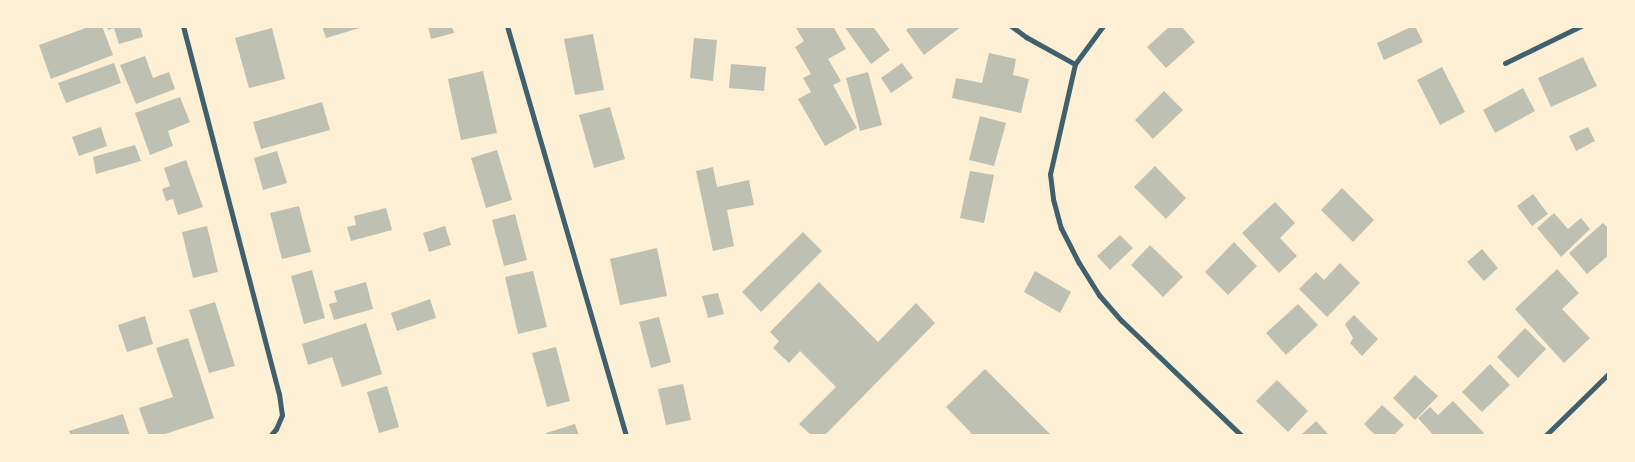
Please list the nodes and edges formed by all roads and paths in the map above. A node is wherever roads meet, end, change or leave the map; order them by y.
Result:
1 (183, 26) edge
2 (507, 26) edge
3 (1011, 26) edge
4 (1103, 26) edge
5 (1581, 26) edge
6 (1505, 63) dead end
7 (1075, 64) junction
8 (1609, 373) edge
9 (270, 436) edge
10 (626, 436) edge
11 (1242, 436) edge
12 (1545, 436) edge

1 - 9 street
2 - 10 street
3 - 7 street
4 - 7 street
5 - 6 street
7 - 11 street
8 - 12 street

